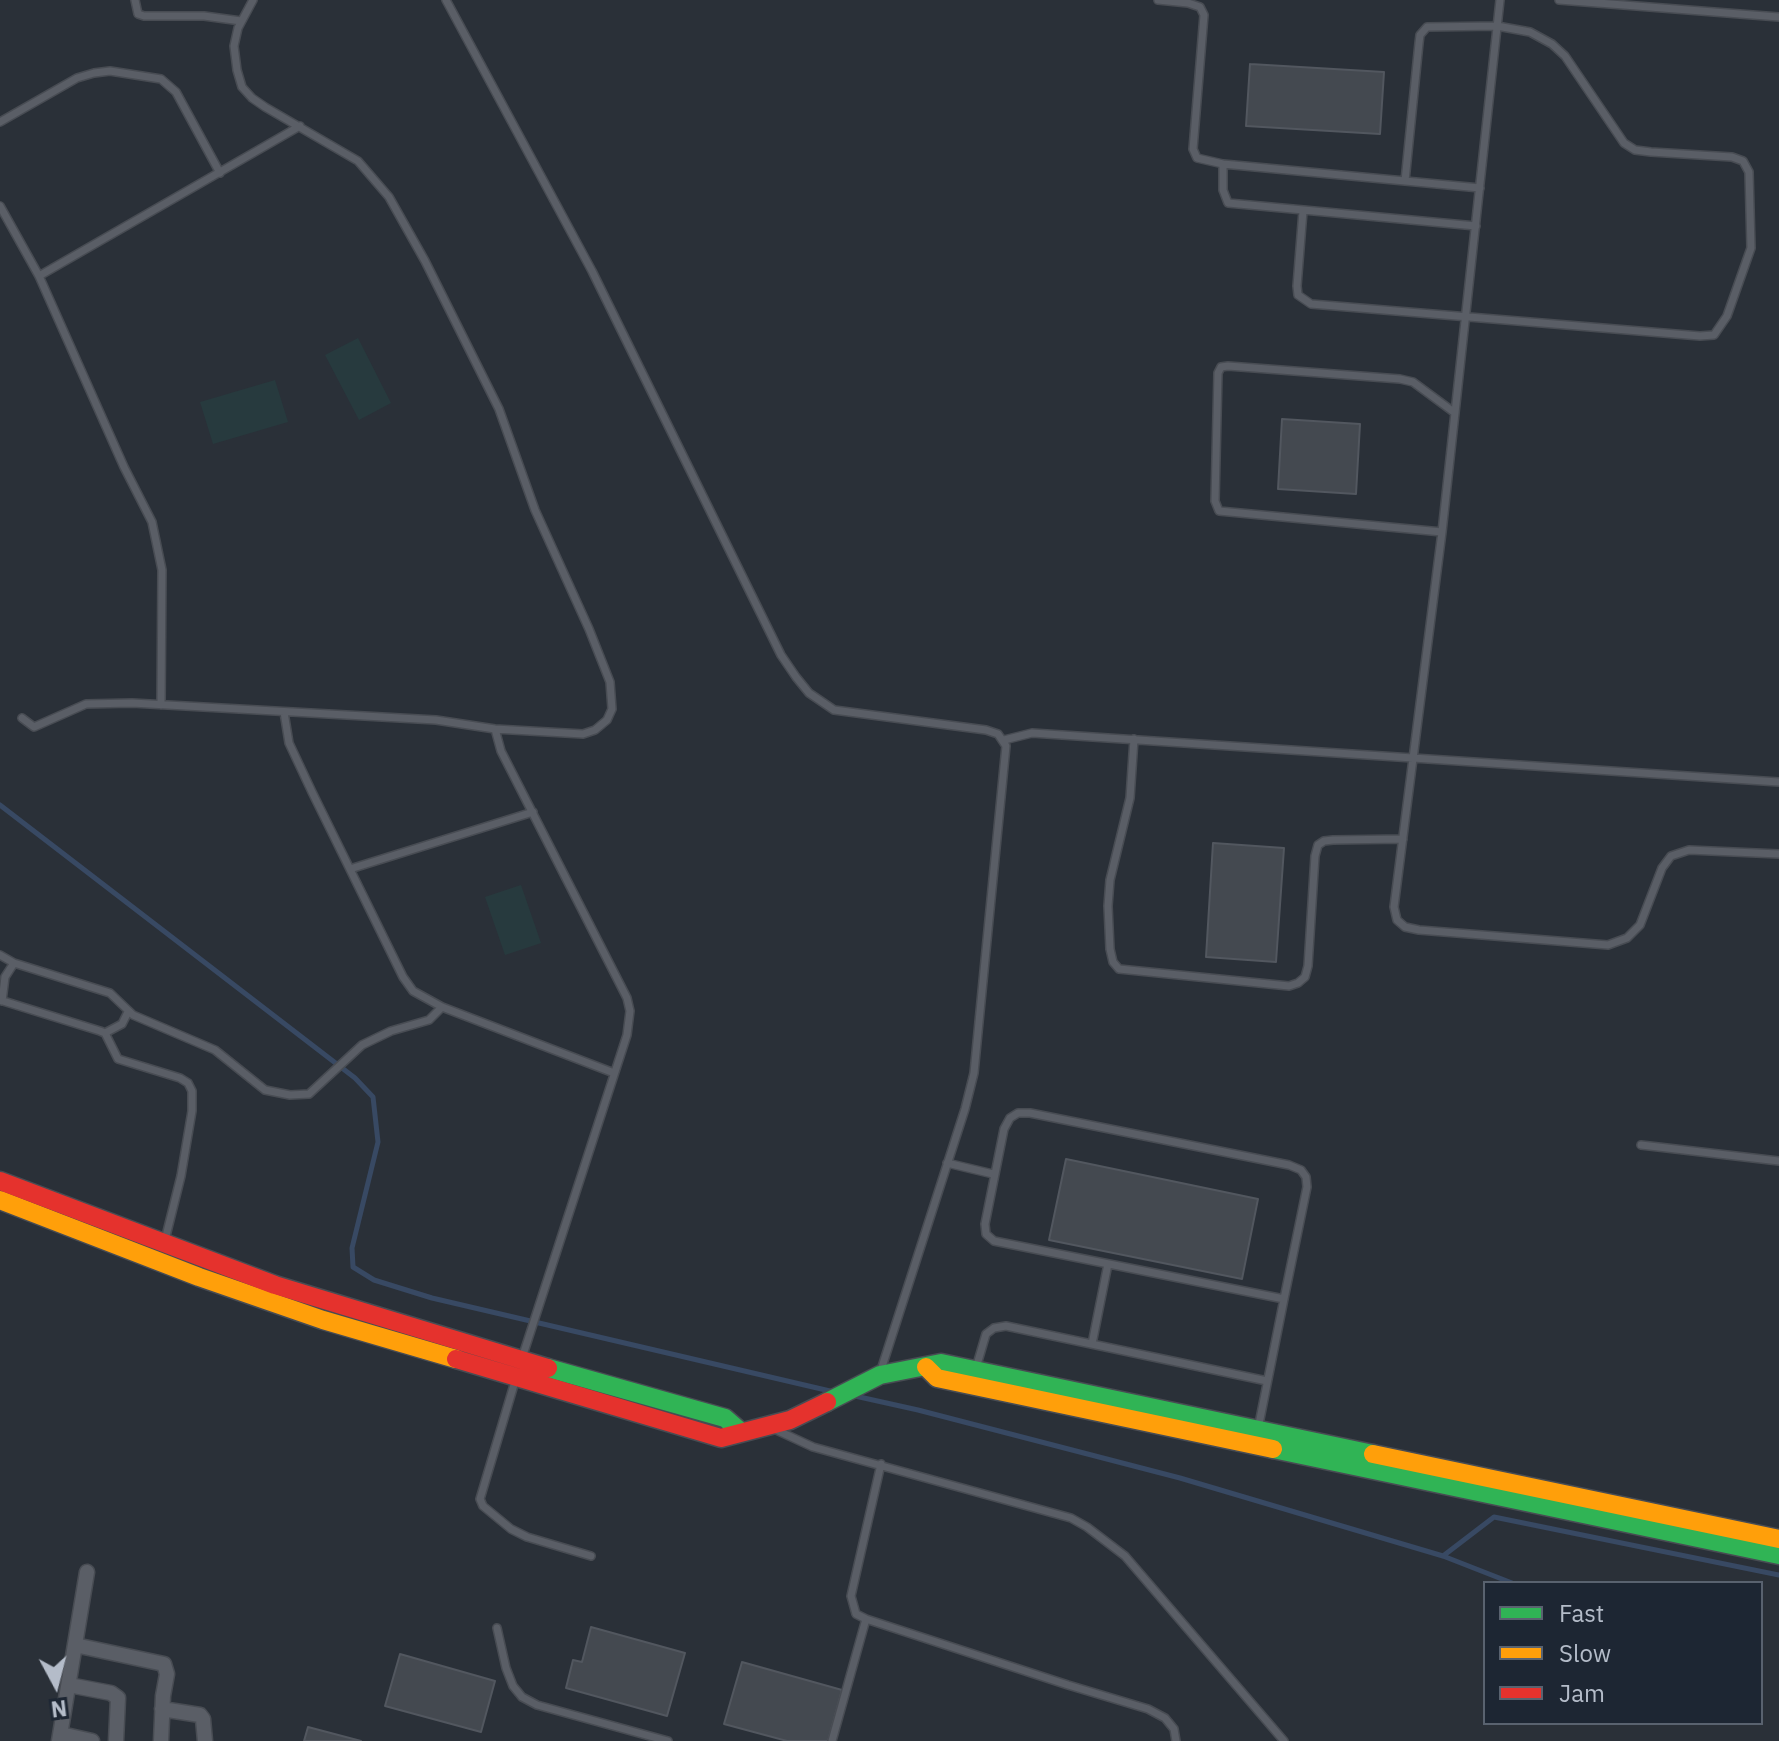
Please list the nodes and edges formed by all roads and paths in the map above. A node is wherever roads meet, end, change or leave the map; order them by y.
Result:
1 (135, 0) edge
2 (253, 0) edge
3 (446, 0) edge
4 (1158, 0) edge
5 (1500, 0) edge
6 (1559, 0) edge
7 (1779, 17) edge
8 (241, 21) junction
9 (1497, 26) junction
10 (0, 122) edge
11 (300, 126) junction
12 (1223, 164) junction
13 (220, 173) junction
14 (1405, 181) junction
15 (1480, 188) junction
16 (0, 206) edge
17 (1303, 211) junction
18 (1476, 226) junction
19 (39, 276) junction
20 (1466, 315) junction
21 (1455, 413) junction
22 (1442, 532) junction
23 (161, 705) junction
24 (284, 712) junction
25 (22, 718) dead end
26 (495, 729) junction
27 (1134, 739) junction
28 (1004, 740) junction
29 (1414, 757) junction
30 (1779, 782) edge
31 (533, 812) junction
32 (1403, 839) junction
33 (1779, 854) edge
34 (350, 869) junction
35 (0, 955) edge
36 (14, 963) junction
37 (1, 1001) edge
38 (442, 1007) junction
39 (128, 1012) junction
40 (105, 1033) junction
41 (614, 1073) junction
42 (1641, 1145) dead end
43 (1779, 1161) edge
44 (947, 1163) junction
45 (993, 1174) junction
46 (0, 1181) edge
47 (0, 1200) edge
48 (165, 1242) junction
49 (159, 1261) junction
50 (1108, 1264) junction
51 (1284, 1299) junction
52 (1092, 1344) junction
53 (926, 1367) junction
54 (519, 1368) junction
55 (975, 1370) junction
56 (872, 1378) junction
57 (1267, 1381) junction
58 (768, 1427) junction
59 (1256, 1436) junction
60 (881, 1464) junction
61 (1779, 1539) edge
62 (1779, 1555) edge
63 (591, 1556) dead end
64 (87, 1572) dead end
65 (866, 1619) junction
66 (497, 1628) dead end
67 (75, 1645) junction
68 (69, 1685) junction
69 (162, 1709) junction
70 (60, 1738) edge
71 (92, 1741) edge
72 (116, 1741) edge
73 (161, 1741) edge
74 (205, 1741) edge
75 (668, 1741) edge
76 (832, 1741) edge
77 (1176, 1741) edge
78 (1284, 1741) edge

1 - 8 lane
2 - 8 lane
3 - 28 lane
4 - 12 lane
5 - 9 lane
6 - 7 lane
8 - 11 lane
9 - 14 lane
9 - 15 lane
9 - 20 lane
10 - 13 lane
11 - 13 lane
11 - 26 lane
12 - 14 lane
12 - 17 lane
13 - 19 lane
14 - 15 lane
15 - 18 lane
16 - 19 lane
17 - 18 lane
17 - 20 lane
18 - 20 lane
19 - 23 lane
20 - 21 lane
21 - 22 lane
21 - 22 lane
22 - 29 lane
23 - 24 lane
23 - 25 lane
24 - 26 lane
24 - 34 lane
26 - 31 lane
27 - 28 lane
27 - 29 lane
27 - 32 lane
28 - 44 lane
29 - 30 lane
29 - 32 lane
31 - 34 lane
31 - 41 lane
32 - 33 lane
34 - 38 lane
35 - 36 lane
36 - 37 lane
36 - 39 lane
37 - 40 lane
38 - 39 lane
38 - 41 lane
39 - 40 lane
40 - 48 lane
41 - 54 lane
42 - 43 lane
44 - 45 lane
44 - 56 lane
45 - 50 lane
45 - 51 lane
46 - 48 street
47 - 49 street
48 - 49 lane
48 - 54 street
49 - 54 street
50 - 51 lane
50 - 52 lane
51 - 57 lane
52 - 55 lane
52 - 57 lane
53 - 55 street
53 - 56 street
53 - 59 street
54 - 58 street
54 - 63 lane
55 - 59 street
56 - 58 street
57 - 59 lane
58 - 60 lane
59 - 61 street
59 - 62 street
60 - 65 lane
60 - 78 lane
64 - 67 street
65 - 76 lane
65 - 77 lane
66 - 75 lane
67 - 68 street
67 - 69 street
68 - 70 street
68 - 72 street
69 - 73 street
69 - 74 street
70 - 71 street

